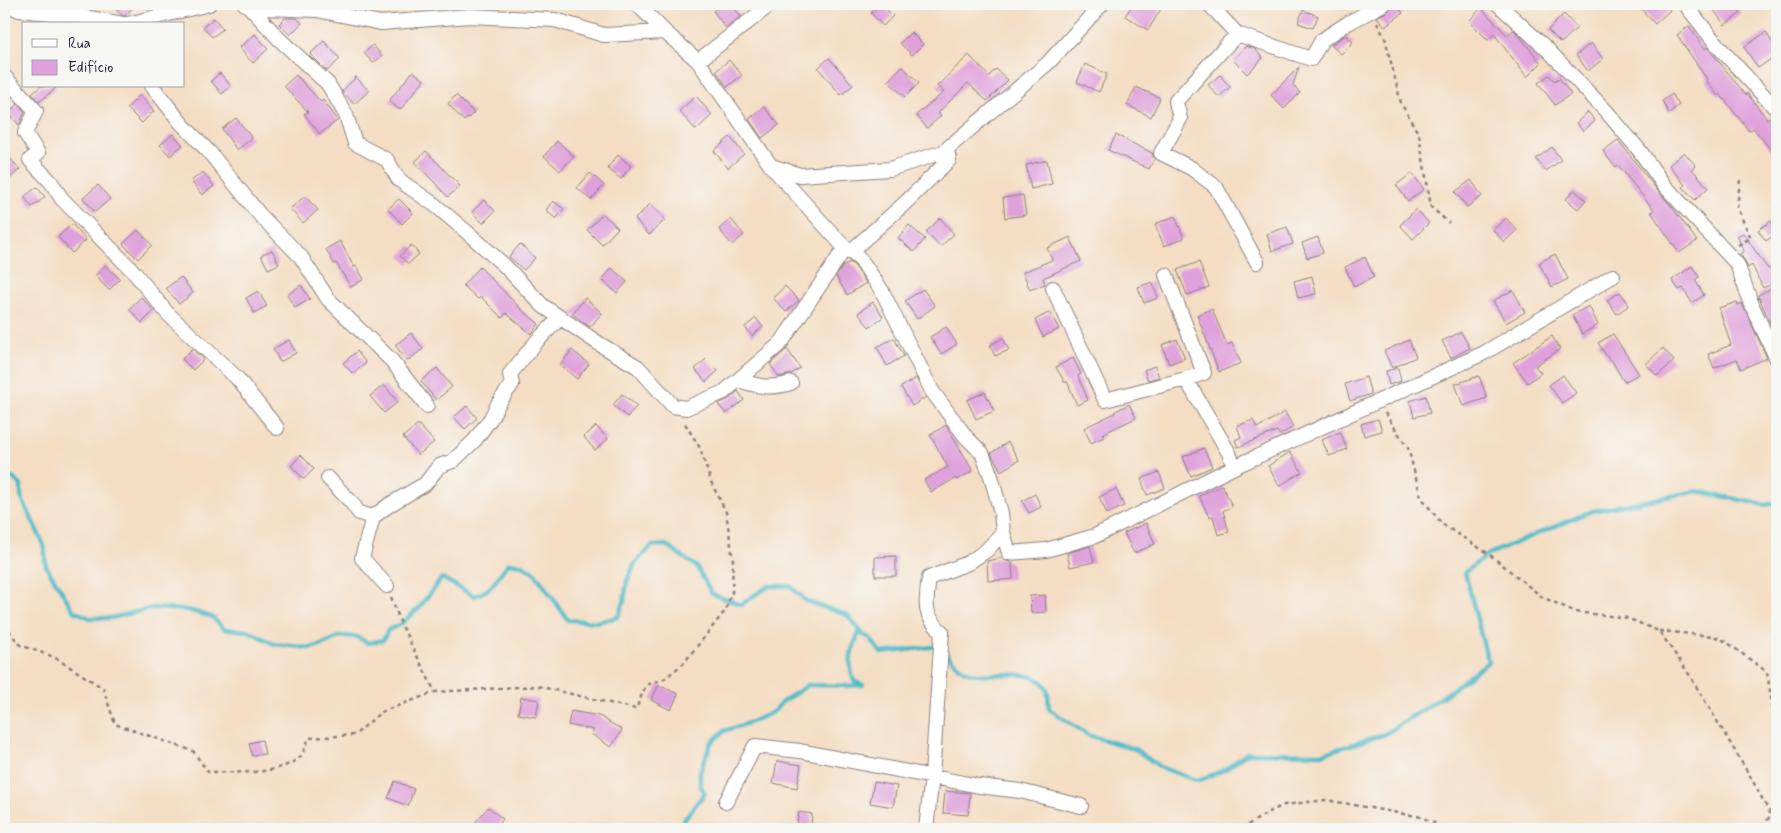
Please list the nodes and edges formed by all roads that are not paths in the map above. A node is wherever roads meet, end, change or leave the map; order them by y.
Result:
1 (7, 4) edge
2 (209, 4) edge
3 (245, 4) edge
4 (637, 4) edge
5 (771, 4) edge
6 (1102, 4) edge
7 (1209, 4) edge
8 (1498, 4) edge
9 (1684, 4) edge
10 (1377, 7) edge
11 (90, 21) edge
12 (136, 22) edge
13 (665, 32) junction
14 (1237, 34) junction
15 (698, 61) junction
16 (4, 76) edge
17 (154, 88) edge
18 (1777, 110) edge
19 (947, 149) junction
20 (771, 166) junction
21 (848, 250) junction
22 (1257, 262) dead end
23 (1166, 275) dead end
24 (1613, 276) dead end
25 (1053, 288) dead end
26 (560, 318) junction
27 (1777, 359) edge
28 (1186, 379) junction
29 (739, 380) junction
30 (791, 383) dead end
31 (426, 406) dead end
32 (277, 428) dead end
33 (1234, 467) junction
34 (328, 478) dead end
35 (372, 517) junction
36 (1003, 532) junction
37 (387, 586) road end
38 (932, 776) junction
39 (726, 802) dead end
40 (1081, 806) dead end
41 (926, 829) edge

1 - 11 street
2 - 12 street
3 - 13 street
3 - 26 street
4 - 13 street
5 - 15 street
6 - 19 street
7 - 14 street
8 - 27 street
9 - 18 street
10 - 14 street
13 - 15 street
14 - 22 street
15 - 20 street
16 - 32 street
17 - 31 street
19 - 20 street
19 - 21 street
20 - 21 street
21 - 29 street
21 - 36 street
23 - 28 street
24 - 33 street
25 - 28 street
26 - 29 street
26 - 35 street
28 - 33 street
29 - 30 street
33 - 36 street
34 - 35 street
35 - 37 street
36 - 38 street
38 - 39 street
38 - 40 street
38 - 41 street

